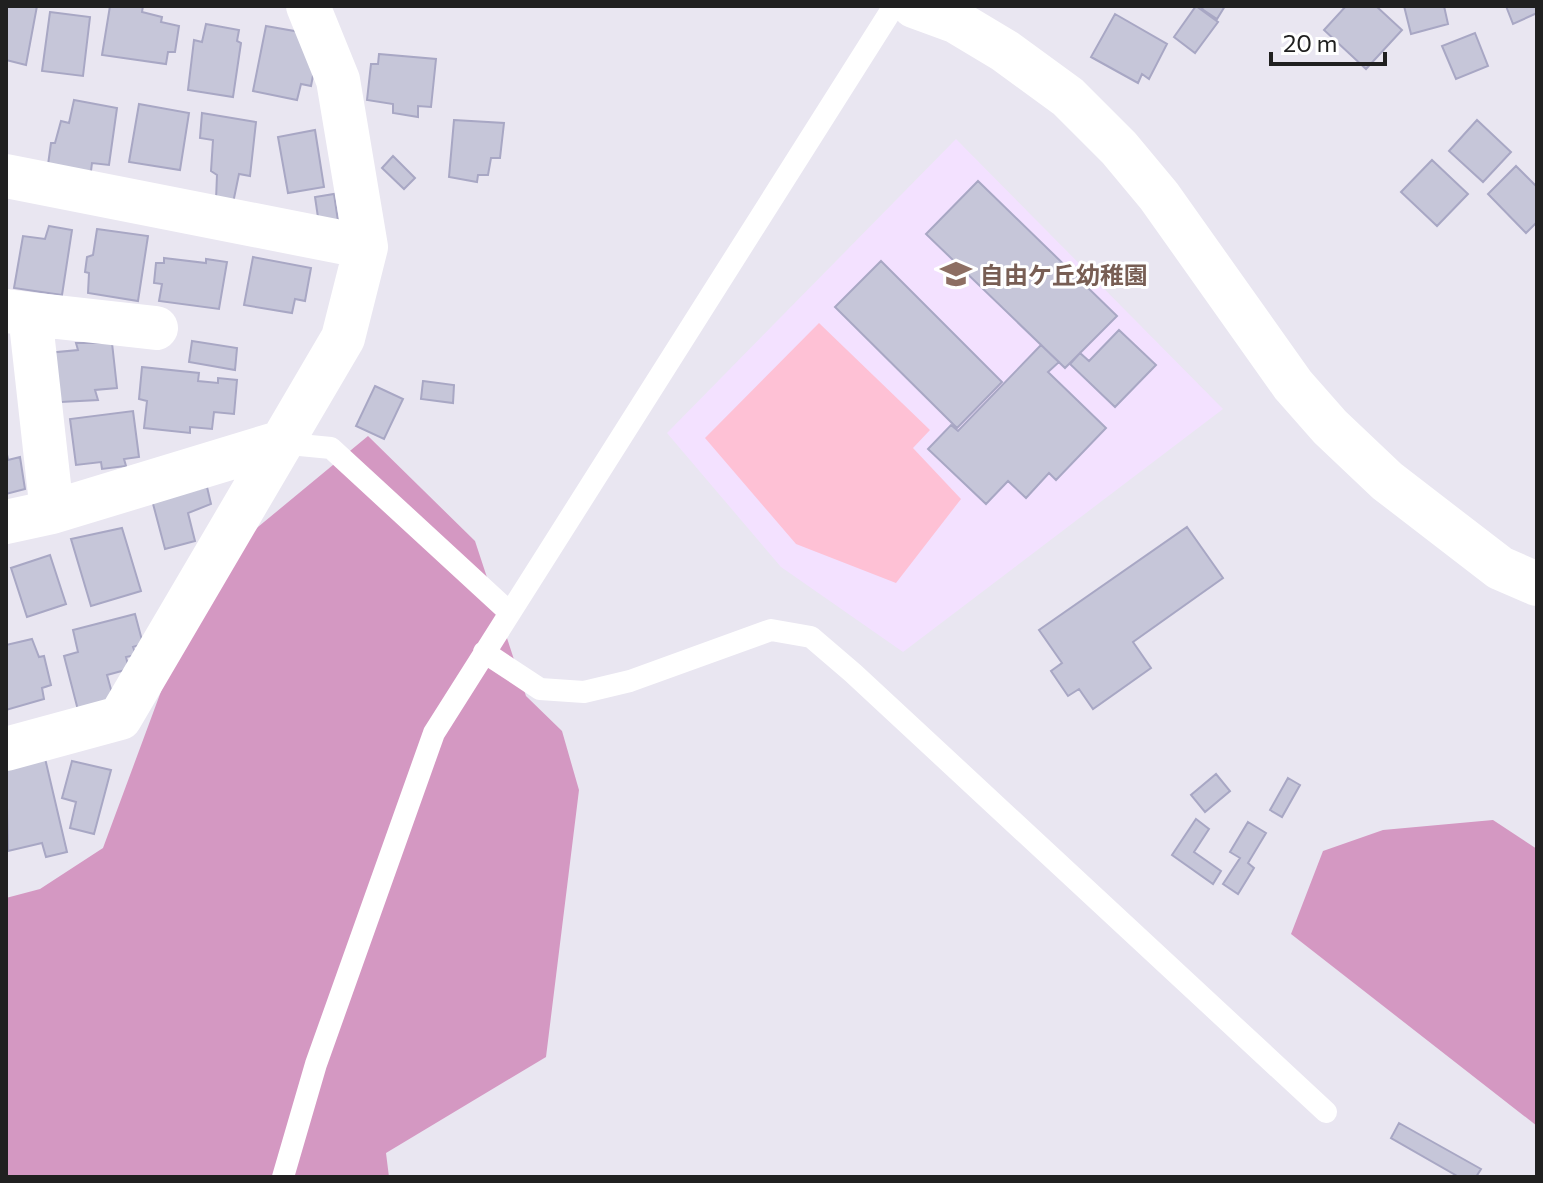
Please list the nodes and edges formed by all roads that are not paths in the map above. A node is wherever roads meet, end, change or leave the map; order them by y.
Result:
1 (308, 6) edge
2 (894, 6) edge
3 (914, 6) edge
4 (6, 176) edge
5 (366, 247) junction
6 (18, 313) edge
7 (156, 328) dead end
8 (279, 443) junction
9 (52, 512) junction
10 (6, 522) edge
11 (1537, 584) edge
12 (509, 612) junction
13 (484, 652) junction
14 (6, 749) edge
15 (1326, 1112) dead end
16 (283, 1177) edge

1 - 5 street
2 - 12 lane
3 - 11 street
4 - 5 street
5 - 8 street
6 - 7 street
6 - 9 street
8 - 9 street
8 - 12 lane
8 - 14 street
9 - 10 street
12 - 13 lane
13 - 15 lane
13 - 16 lane

